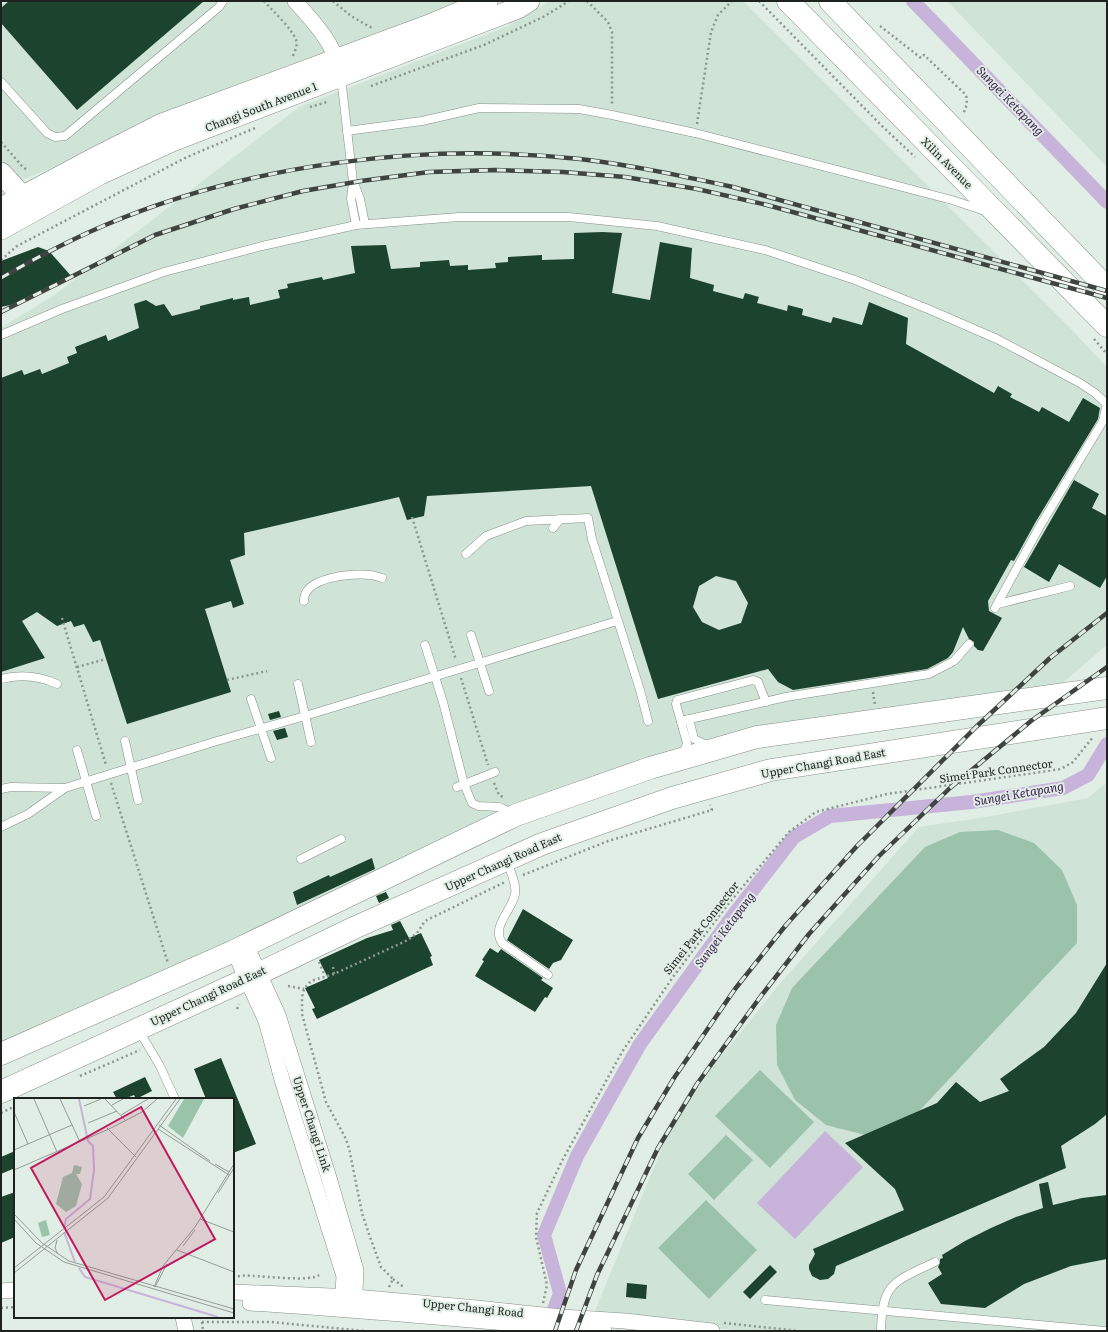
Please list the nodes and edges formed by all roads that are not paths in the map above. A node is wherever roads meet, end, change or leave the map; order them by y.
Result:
1 (223, 1) edge
2 (295, 1) edge
3 (529, 1) edge
4 (788, 1) edge
5 (830, 1) edge
6 (493, 6) edge
7 (339, 67) junction
8 (1, 82) edge
9 (347, 131) junction
10 (1, 173) edge
11 (353, 182) junction
12 (12, 210) edge
13 (1000, 216) junction
14 (365, 224) junction
15 (356, 225) junction
16 (1107, 288) edge
17 (1107, 326) edge
18 (1, 334) edge
19 (560, 519) junction
20 (553, 528) dead end
21 (466, 554) dead end
22 (382, 578) dead end
23 (1070, 586) dead end
24 (304, 601) dead end
25 (617, 621) junction
26 (471, 635) dead end
27 (969, 644) dead end
28 (426, 645) dead end
29 (480, 662) junction
30 (435, 676) junction
31 (1, 679) edge
32 (57, 684) dead end
33 (298, 684) dead end
34 (1107, 688) edge
35 (488, 691) dead end
36 (251, 699) dead end
37 (766, 702) junction
38 (305, 716) junction
39 (685, 720) junction
40 (648, 721) dead end
41 (1098, 724) edge
42 (262, 728) junction
43 (125, 741) dead end
44 (311, 742) dead end
45 (716, 749) junction
46 (77, 750) dead end
47 (271, 758) dead end
48 (682, 758) junction
49 (131, 768) junction
50 (495, 772) dead end
51 (85, 782) junction
52 (461, 786) junction
53 (65, 788) junction
54 (1, 789) edge
55 (138, 800) dead end
56 (517, 815) junction
57 (96, 816) dead end
58 (1, 828) edge
59 (341, 839) dead end
60 (301, 859) dead end
61 (509, 869) junction
62 (240, 948) junction
63 (548, 975) dead end
64 (254, 976) junction
65 (143, 1037) junction
66 (1, 1054) edge
67 (1, 1092) edge
68 (174, 1098) edge
69 (935, 1262) dead end
70 (14, 1290) edge
71 (1, 1291) edge
72 (234, 1292) edge
73 (765, 1300) dead end
74 (234, 1302) edge
75 (348, 1303) junction
76 (882, 1311) junction
77 (183, 1318) edge
78 (560, 1322) junction
79 (625, 1326) edge
80 (186, 1331) edge
81 (604, 1331) edge
82 (712, 1331) edge
83 (881, 1331) edge
84 (1105, 1331) edge

1 - 8 lane
2 - 7 street
3 - 6 street, Changi South Avenue 1
4 - 13 main road, Xilin Avenue
5 - 16 main road
6 - 7 street, Changi South Avenue 1
7 - 9 lane
7 - 12 street, Changi South Avenue 1
9 - 11 lane
9 - 13 lane
10 - 12 street
11 - 14 lane
11 - 15 lane
13 - 17 main road, Xilin Avenue
14 - 15 lane
14 - 23 lane
15 - 18 lane
19 - 20 lane
19 - 21 lane
19 - 25 lane
22 - 24 lane
25 - 29 lane
25 - 40 lane
26 - 29 lane
27 - 37 lane
28 - 30 lane
29 - 30 lane
29 - 35 lane
30 - 38 lane
30 - 52 lane
31 - 32 lane
33 - 38 lane
34 - 45 main road
36 - 42 lane
37 - 39 lane
37 - 39 lane
38 - 42 lane
38 - 44 lane
39 - 45 lane
39 - 48 lane
41 - 61 main road, Upper Changi Road East
42 - 47 lane
42 - 49 lane
43 - 49 lane
45 - 48 main road
46 - 51 lane
48 - 56 main road
49 - 51 lane
49 - 55 lane
50 - 52 lane
51 - 53 lane
51 - 57 lane
52 - 56 lane
53 - 54 lane
53 - 58 lane
56 - 62 main road
59 - 60 lane
61 - 63 lane
61 - 64 main road, Upper Changi Road East
62 - 64 street, Upper Changi Link
62 - 66 main road
64 - 65 main road, Upper Changi Road East
64 - 75 street, Upper Changi Link
65 - 67 main road, Upper Changi Road East
65 - 68 lane
69 - 76 lane
70 - 71 street
72 - 75 street, Upper Changi Road
73 - 76 lane
74 - 75 street, Upper Changi Road
75 - 78 street, Upper Changi Road
76 - 83 lane
76 - 84 lane
77 - 80 street
78 - 79 street, Upper Changi Road
78 - 81 street, Upper Changi Road
79 - 82 street, Upper Changi Road

